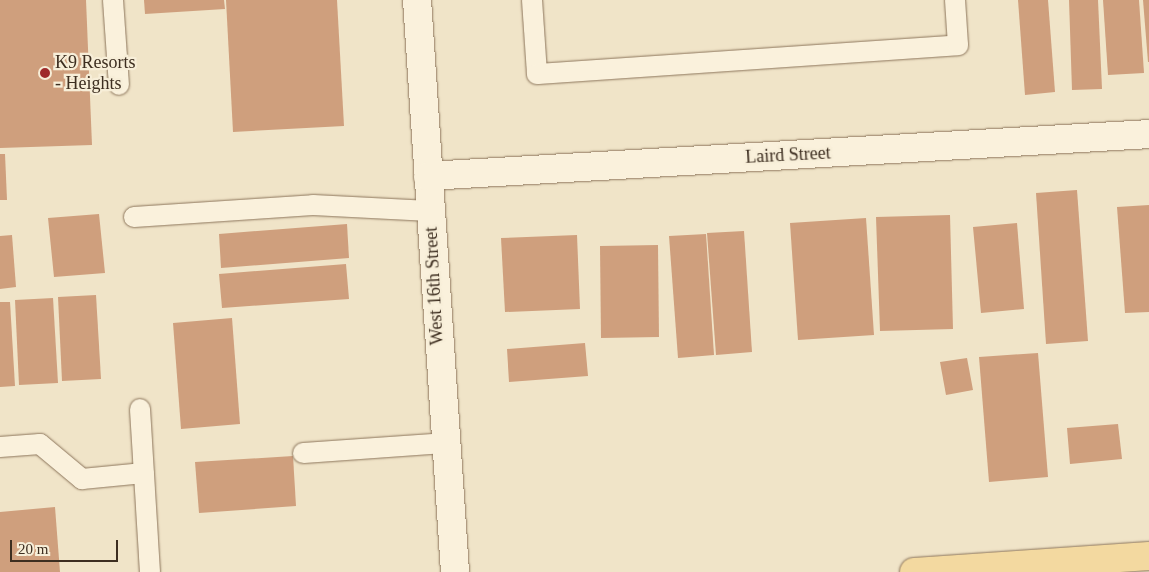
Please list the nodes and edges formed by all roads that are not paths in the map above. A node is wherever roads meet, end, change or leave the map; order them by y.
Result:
1 (113, 0) edge
2 (417, 0) edge
3 (532, 0) edge
4 (955, 0) edge
5 (119, 85) dead end
6 (1149, 134) edge
7 (428, 176) junction
8 (430, 211) junction
9 (134, 217) dead end
10 (140, 409) dead end
11 (445, 443) junction
12 (0, 447) edge
13 (302, 453) dead end
14 (144, 473) junction
15 (1149, 556) edge
16 (150, 572) edge
17 (454, 572) edge
18 (914, 572) edge

1 - 5 lane
2 - 7 street, West 16th Street
3 - 4 lane
6 - 7 street, Laird Street
7 - 8 street, West 16th Street
8 - 9 lane
8 - 11 street, West 16th Street
10 - 14 lane
11 - 13 lane
11 - 17 street, West 16th Street
12 - 14 lane
14 - 16 lane
15 - 18 main road

